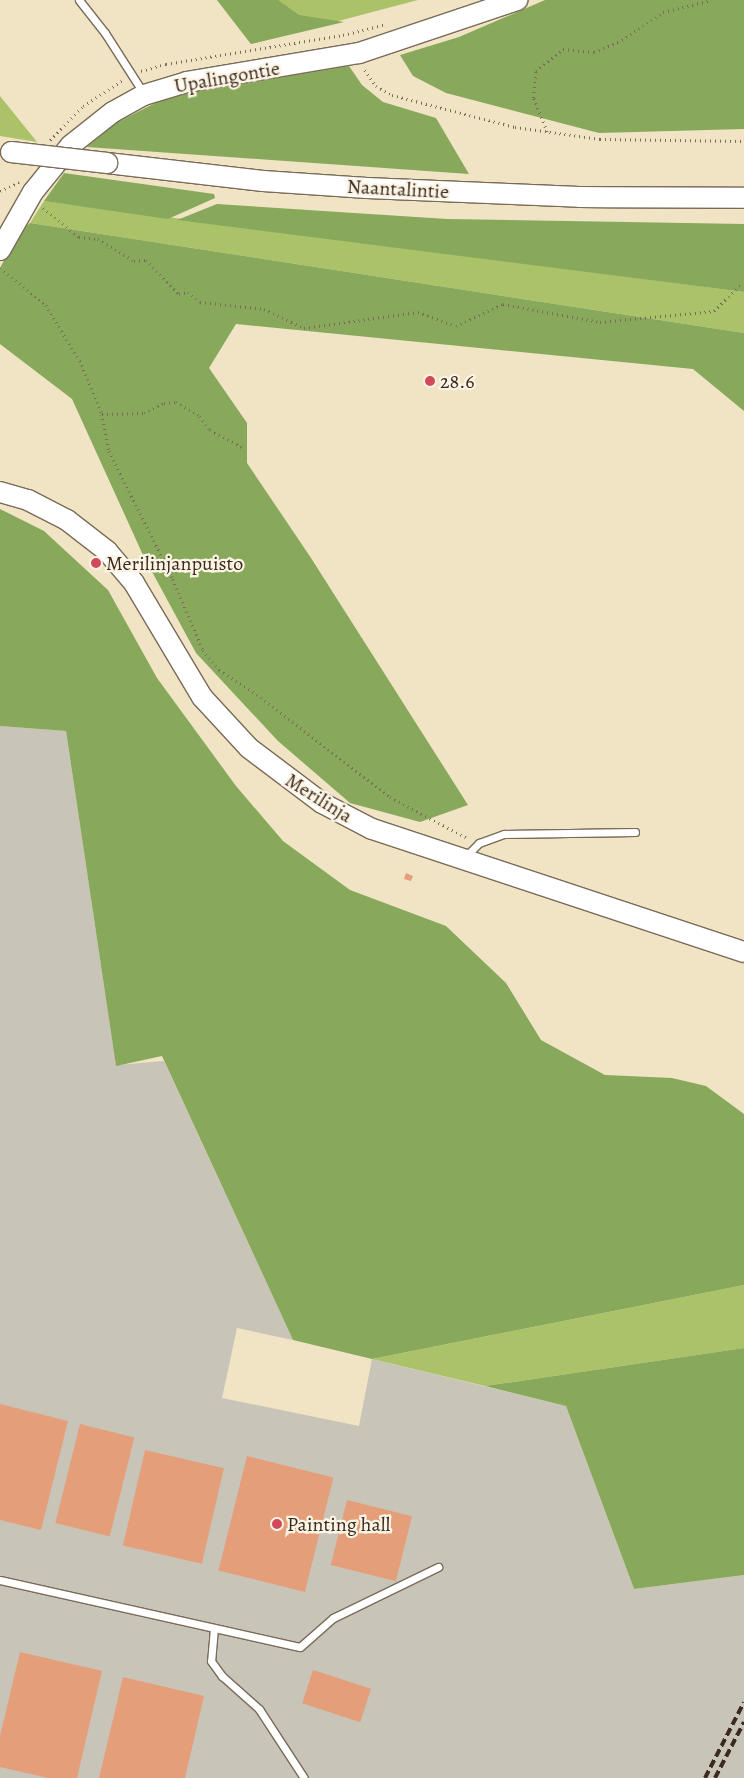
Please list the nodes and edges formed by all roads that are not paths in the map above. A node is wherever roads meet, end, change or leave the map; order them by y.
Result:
1 (79, 0) edge
2 (517, 0) edge
3 (144, 95) junction
4 (5, 151) edge
5 (744, 198) edge
6 (0, 250) edge
7 (0, 492) edge
8 (635, 832) dead end
9 (462, 861) junction
10 (744, 952) edge
11 (438, 1567) dead end
12 (0, 1580) edge
13 (214, 1628) junction
14 (304, 1778) edge

1 - 3 lane
2 - 3 street, Upalingontie
3 - 6 street, Upalingontie
4 - 5 street, Naantalintie, bridge
7 - 9 street, Merilinja
8 - 9 lane
9 - 10 street, Merilinja
11 - 13 lane
12 - 13 lane
13 - 14 lane

